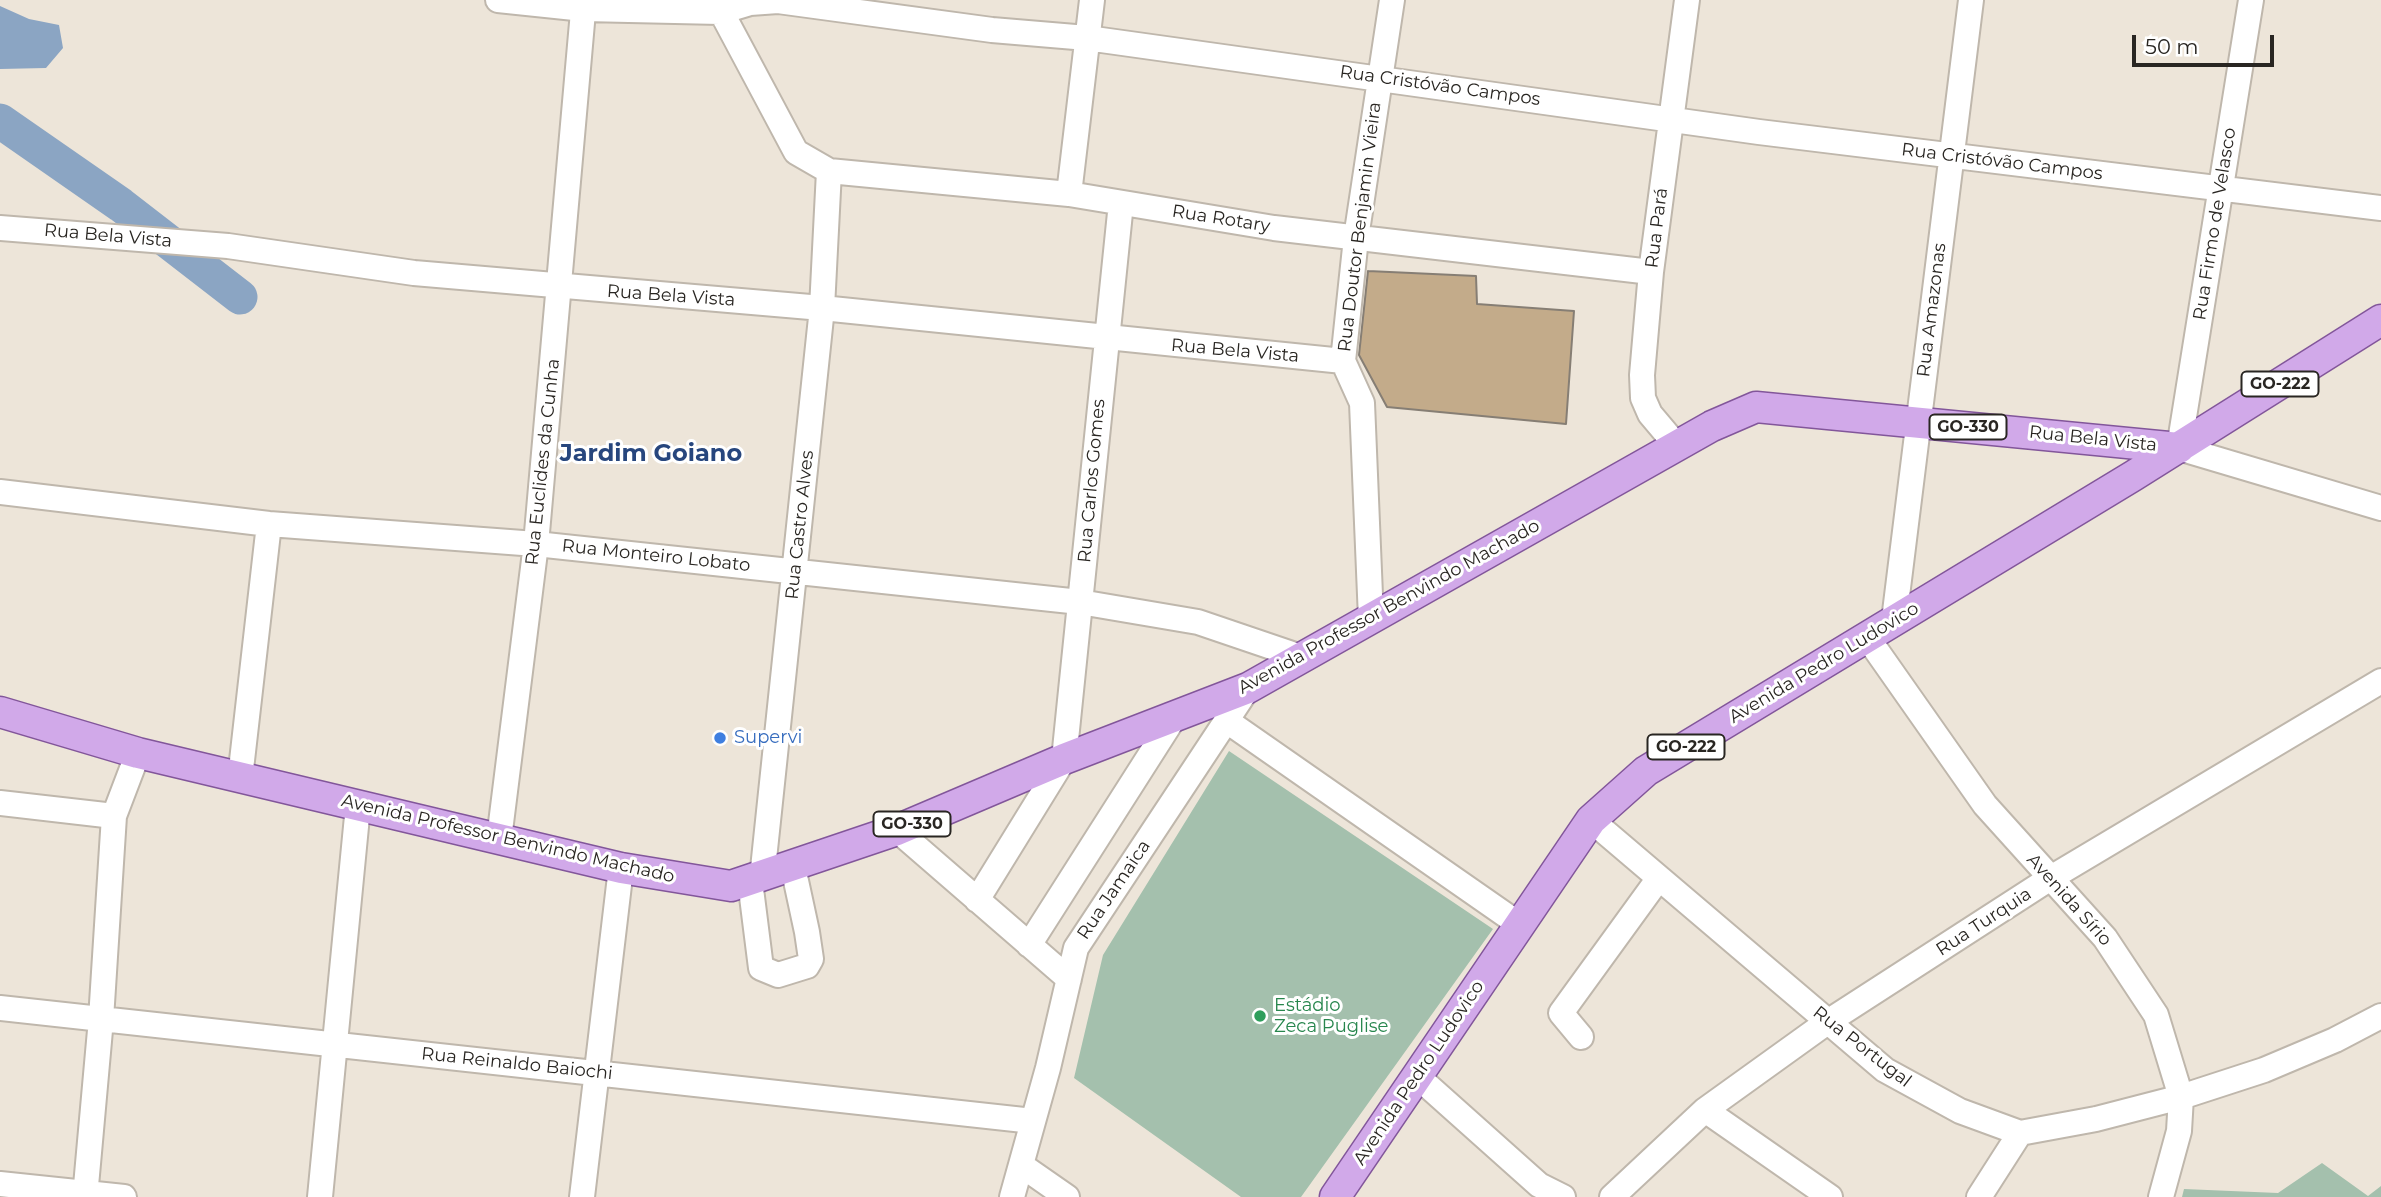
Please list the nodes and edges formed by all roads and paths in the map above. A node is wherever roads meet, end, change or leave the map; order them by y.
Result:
1 (498, 0) edge
2 (1092, 0) edge
3 (1392, 0) edge
4 (1687, 0) edge
5 (1971, 0) edge
6 (2250, 0) edge
7 (584, 4) edge
8 (717, 6) edge
9 (1087, 38) junction
10 (1379, 79) junction
11 (1670, 118) junction
12 (1952, 155) junction
13 (829, 171) junction
14 (2220, 191) junction
15 (1069, 194) junction
16 (1121, 203) junction
17 (2381, 208) edge
18 (0, 228) edge
19 (1356, 238) junction
20 (1651, 272) junction
21 (559, 287) junction
22 (822, 308) junction
23 (2381, 320) edge
24 (1106, 339) junction
25 (1343, 361) junction
26 (1756, 407) joint
27 (1918, 422) junction
28 (1676, 446) junction
29 (2179, 448) junction
30 (0, 492) edge
31 (2381, 508) edge
32 (269, 524) junction
33 (536, 544) junction
34 (795, 570) junction
35 (1080, 602) junction
36 (1371, 619) junction
37 (1894, 620) junction
38 (1867, 637) junction
39 (1304, 658) junction
40 (2381, 681) edge
41 (1248, 688) junction
42 (0, 712) edge
43 (1175, 716) junction
44 (1227, 722) junction
45 (138, 753) junction
46 (1064, 759) junction
47 (240, 778) junction
48 (0, 803) edge
49 (358, 806) junction
50 (114, 816) junction
51 (1591, 820) junction
52 (897, 830) junction
53 (499, 839) junction
54 (793, 867) junction
55 (621, 868) junction
56 (1659, 878) junction
57 (756, 879) junction
58 (2049, 879) junction
59 (978, 900) junction
60 (1520, 925) junction
61 (1030, 945) junction
62 (1069, 979) junction
63 (0, 1007) edge
64 (2381, 1016) edge
65 (101, 1019) junction
66 (1826, 1023) junction
67 (1581, 1037) dead end
68 (335, 1044) junction
69 (597, 1073) junction
70 (1418, 1077) junction
71 (2181, 1097) junction
72 (1704, 1110) junction
73 (1033, 1121) junction
74 (2020, 1133) junction
75 (1021, 1165) junction
76 (0, 1184) edge
77 (1535, 1191) edge
78 (85, 1195) edge
79 (124, 1197) edge
80 (320, 1197) edge
81 (582, 1197) edge
82 (1012, 1197) edge
83 (1067, 1197) edge
84 (1335, 1197) edge
85 (1563, 1197) edge
86 (1612, 1197) edge
87 (1830, 1197) edge
88 (1979, 1197) edge
89 (2161, 1197) edge

1 - 7 street, Rua Cristóvão Campos
2 - 9 street
3 - 10 street, Rua Doutor Benjamin Vieira
4 - 11 street, Rua Pará
5 - 12 street, Rua Amazonas
6 - 14 street, Rua Firmo de Velasco
7 - 8 street, Rua Cristóvão Campos
7 - 21 street, Rua Euclides da Cunha
8 - 9 street, Rua Cristóvão Campos
8 - 13 street, Rua Rotary
9 - 10 street, Rua Cristóvão Campos
9 - 15 street
10 - 11 street, Rua Cristóvão Campos
10 - 19 street, Rua Doutor Benjamin Vieira
11 - 12 street, Rua Cristóvão Campos
11 - 20 street, Rua Pará
12 - 14 street, Rua Cristóvão Campos
12 - 27 street, Rua Amazonas
13 - 15 street, Rua Rotary
13 - 22 street, Rua Castro Alves
14 - 17 street, Rua Cristóvão Campos
14 - 29 street, Rua Firmo de Velasco
15 - 16 street, Rua Rotary
16 - 19 street, Rua Rotary
16 - 24 street, Rua Carlos Gomes
18 - 21 street, Rua Bela Vista
19 - 20 street, Rua Rotary
19 - 25 street, Rua Doutor Benjamin Vieira
20 - 28 street, Rua Pará
21 - 22 street, Rua Bela Vista
21 - 33 street, Rua Euclides da Cunha
22 - 24 street, Rua Bela Vista
22 - 34 street, Rua Castro Alves
23 - 29 main road, Avenida Pedro Ludovico / GO-222
24 - 25 street, Rua Bela Vista
24 - 35 street, Rua Carlos Gomes
25 - 36 street, Rua Doutor Benjamin Vieira
26 - 27 main road, Rua Bela Vista / GO-330
26 - 28 main road, Avenida Professor Benvindo Machado / GO-330
27 - 29 main road, Rua Bela Vista / GO-330
27 - 37 street, Rua Amazonas
28 - 36 main road, Avenida Professor Benvindo Machado / GO-330
29 - 31 street, GO-330
29 - 37 main road, Avenida Pedro Ludovico / GO-222
30 - 32 street, Rua Monteiro Lobato
32 - 33 street, Rua Monteiro Lobato
32 - 47 street
33 - 34 street, Rua Monteiro Lobato
33 - 53 street, Rua Euclides da Cunha
34 - 35 street, Rua Monteiro Lobato
34 - 57 street, Rua Castro Alves
35 - 39 street, Rua Monteiro Lobato
35 - 46 street, Rua Carlos Gomes
36 - 39 main road, Avenida Professor Benvindo Machado / GO-330
37 - 38 main road, Avenida Pedro Ludovico / GO-222
38 - 51 main road, Avenida Pedro Ludovico / GO-222
38 - 58 street, Avenida Sírio
39 - 41 main road, Avenida Professor Benvindo Machado / GO-330
40 - 58 street, Rua Turquia
41 - 43 main road, Avenida Professor Benvindo Machado / GO-330
41 - 44 street, Rua Jamaica
42 - 45 main road, Avenida Professor Benvindo Machado / GO-330
43 - 46 main road, Avenida Professor Benvindo Machado / GO-330
43 - 61 street
44 - 60 street
44 - 62 street, Rua Jamaica
45 - 47 main road, Avenida Professor Benvindo Machado / GO-330
45 - 50 street
46 - 52 main road, Avenida Professor Benvindo Machado / GO-330
46 - 59 street
47 - 49 main road, Avenida Professor Benvindo Machado / GO-330
48 - 50 street
49 - 53 main road, Avenida Professor Benvindo Machado / GO-330
49 - 68 street
50 - 65 street
51 - 56 street, Rua Portugal
51 - 60 main road, Avenida Pedro Ludovico / GO-222
52 - 54 main road, Avenida Professor Benvindo Machado / GO-330
52 - 59 street
53 - 55 main road, Avenida Professor Benvindo Machado / GO-330
54 - 57 main road, Avenida Professor Benvindo Machado / GO-330
54 - 57 street, Rua Castro Alves
55 - 57 main road, Avenida Professor Benvindo Machado / GO-330
55 - 69 street
56 - 66 street, Rua Portugal
56 - 67 street
58 - 66 street, Rua Turquia
58 - 71 street, Avenida Sírio
59 - 61 street
60 - 70 main road, Avenida Pedro Ludovico / GO-222
61 - 62 street
62 - 73 street, Rua Jamaica
63 - 65 street, Rua Reinaldo Baiochi
64 - 71 street
65 - 68 street, Rua Reinaldo Baiochi
65 - 78 street
66 - 72 street, Rua Turquia
66 - 74 street, Rua Portugal
68 - 69 street, Rua Reinaldo Baiochi
68 - 80 street
69 - 73 street, Rua Reinaldo Baiochi
69 - 81 street
70 - 77 street
70 - 84 main road, Avenida Pedro Ludovico / GO-222
71 - 74 street
71 - 89 street, Avenida Sírio
72 - 86 street, Rua Turquia
72 - 87 street
73 - 75 street, Rua Jamaica
74 - 88 street
75 - 82 street, Rua Jamaica
75 - 83 street
76 - 78 street
77 - 85 street
78 - 79 street

